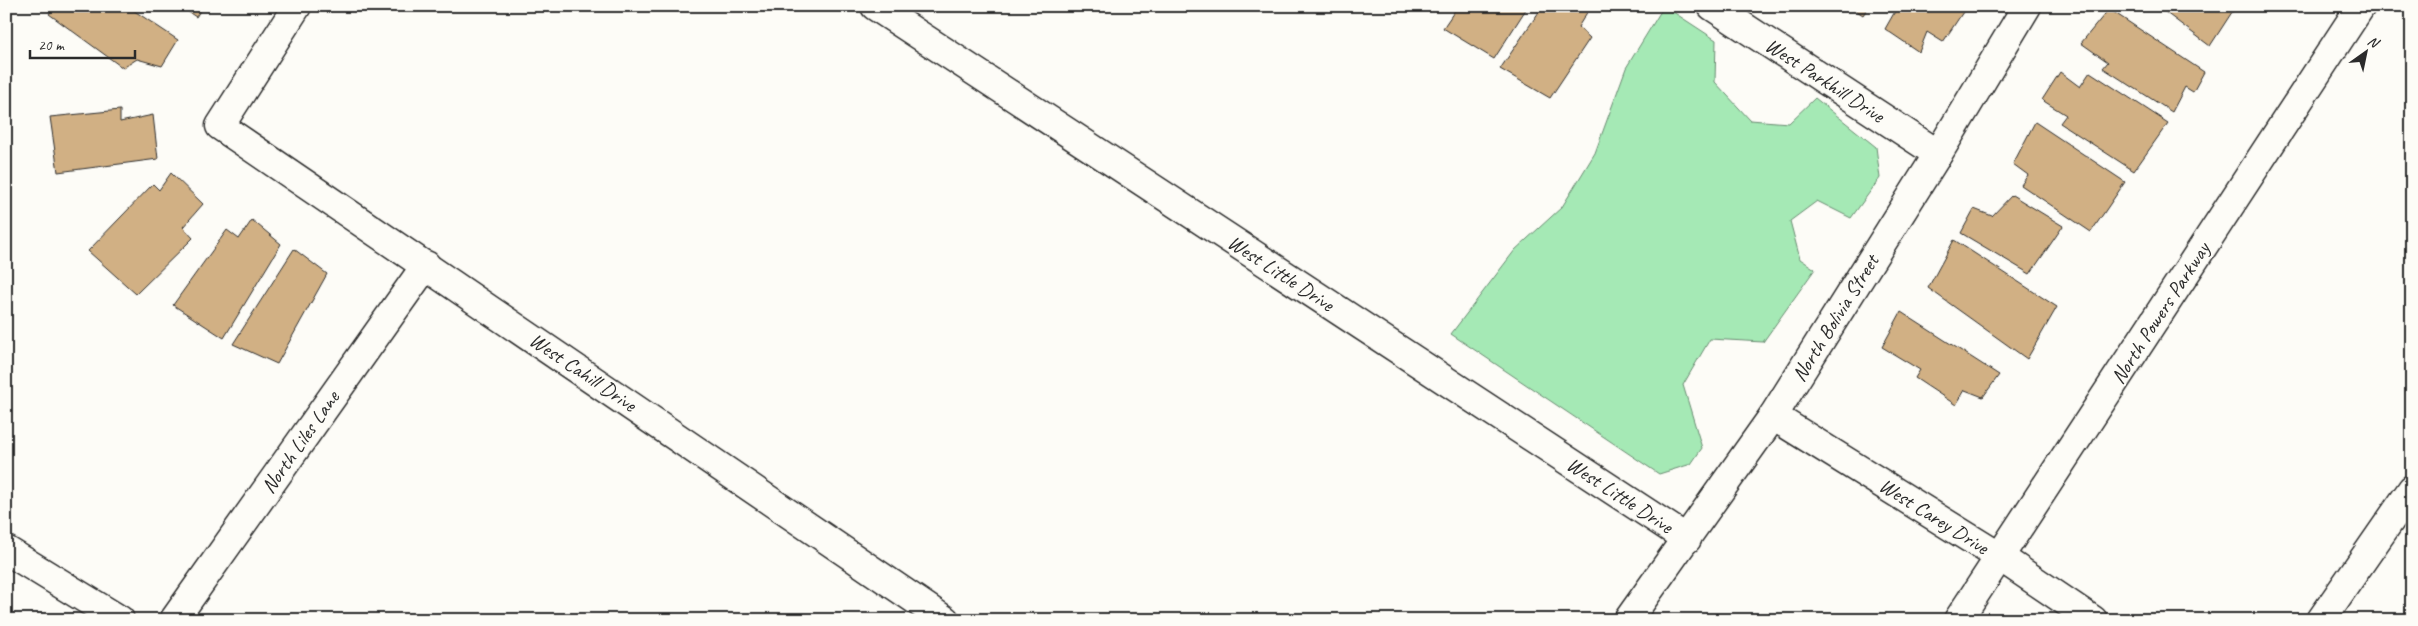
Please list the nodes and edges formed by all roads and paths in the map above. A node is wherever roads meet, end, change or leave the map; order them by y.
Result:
1 (297, 6) edge
2 (875, 6) edge
3 (1712, 6) edge
4 (2027, 6) edge
5 (2361, 6) edge
6 (1938, 154) junction
7 (426, 265) junction
8 (1773, 416) junction
9 (2412, 489) edge
10 (1687, 539) junction
11 (6, 550) edge
12 (2000, 557) junction
13 (120, 620) edge
14 (174, 620) edge
15 (945, 620) edge
16 (1628, 620) edge
17 (1958, 620) edge
18 (2093, 620) edge
19 (2321, 620) edge

1 - 7 street, West Cahill Drive
2 - 10 street, West Little Drive
3 - 6 street, West Parkhill Drive
4 - 6 street, North Bolivia Street
5 - 12 street, North Powers Parkway
6 - 8 street, North Bolivia Street
7 - 14 street, North Liles Lane
7 - 15 street, West Cahill Drive
8 - 10 street, North Bolivia Street
8 - 12 street, West Carey Drive
9 - 19 street
10 - 16 street, North Bolivia Street
11 - 13 street
12 - 17 street, North Powers Parkway
12 - 18 street, West Carey Drive

